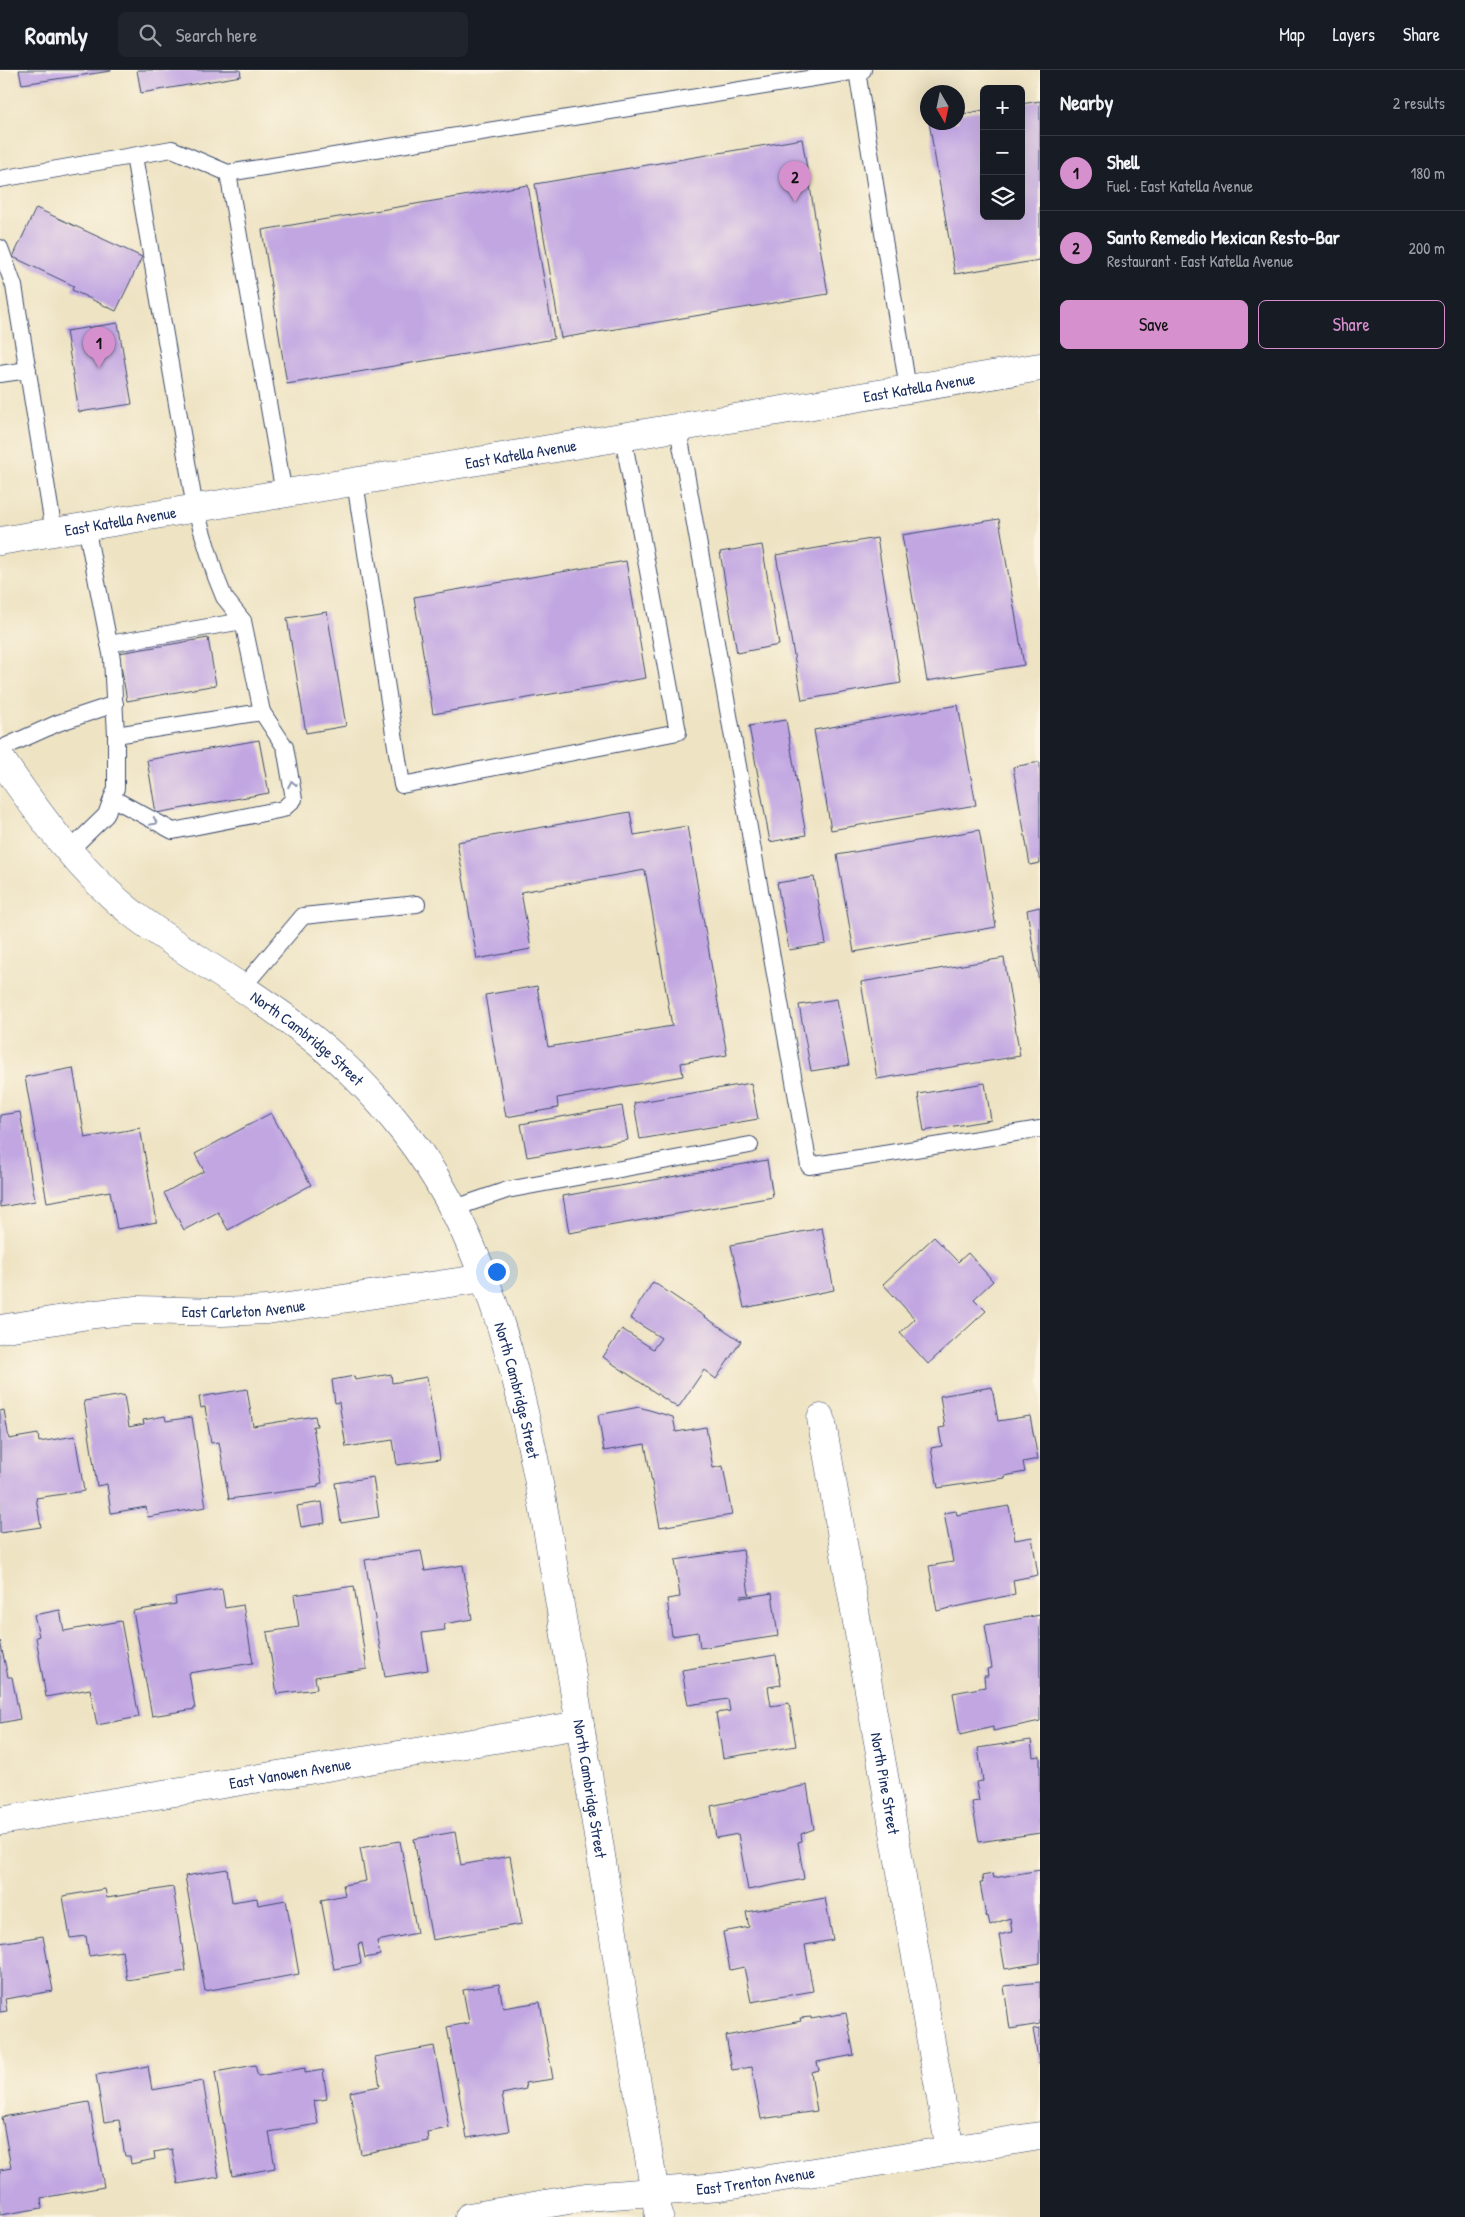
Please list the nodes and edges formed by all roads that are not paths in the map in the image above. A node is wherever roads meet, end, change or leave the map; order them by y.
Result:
1 (860, 70) edge
2 (134, 156) junction
3 (228, 173) junction
4 (0, 179) edge
5 (0, 248) edge
6 (1040, 367) edge
7 (28, 370) junction
8 (0, 374) edge
9 (908, 389) junction
10 (678, 428) junction
11 (623, 437) junction
12 (355, 482) junction
13 (284, 494) junction
14 (195, 508) junction
15 (86, 526) junction
16 (54, 532) junction
17 (0, 541) edge
18 (243, 621) junction
19 (109, 644) junction
20 (115, 704) junction
21 (262, 712) junction
22 (116, 735) junction
23 (0, 750) edge
24 (0, 758) edge
25 (112, 798) junction
26 (70, 850) junction
27 (417, 904) dead end
28 (242, 988) junction
29 (1040, 1129) edge
30 (750, 1145) dead end
31 (455, 1208) junction
32 (485, 1278) junction
33 (0, 1329) edge
34 (821, 1418) dead end
35 (580, 1726) junction
36 (0, 1821) edge
37 (1040, 2136) edge
38 (950, 2150) junction
39 (657, 2205) edge
40 (469, 2217) edge

1 - 3 lane
1 - 9 lane
2 - 3 lane
2 - 4 lane
2 - 14 lane
3 - 13 lane
5 - 7 lane
6 - 9 street, East Katella Avenue
7 - 8 lane
7 - 16 lane
9 - 10 street, East Katella Avenue
10 - 11 street, East Katella Avenue
10 - 29 lane
11 - 12 street, East Katella Avenue
11 - 12 lane
12 - 13 street, East Katella Avenue
13 - 14 street, East Katella Avenue
14 - 15 street, East Katella Avenue
14 - 18 lane
15 - 16 street, East Katella Avenue
15 - 19 lane
16 - 17 street, East Katella Avenue
18 - 19 lane
18 - 21 lane
19 - 20 lane
20 - 22 lane
20 - 23 lane
21 - 22 lane
25 -> 21 lane
22 - 25 lane
24 - 26 street, North Cambridge Street
25 - 26 lane
26 - 28 street, North Cambridge Street
27 - 28 lane
28 - 31 street, North Cambridge Street
30 - 31 lane
31 - 32 street, North Cambridge Street
32 - 33 street, East Carleton Avenue
32 - 35 street, North Cambridge Street
34 - 38 street, North Pine Street
35 - 36 street, East Vanowen Avenue
35 - 39 street, North Cambridge Street
37 - 38 street, East Trenton Avenue
38 - 39 street, East Trenton Avenue
39 - 40 street, East Trenton Avenue

